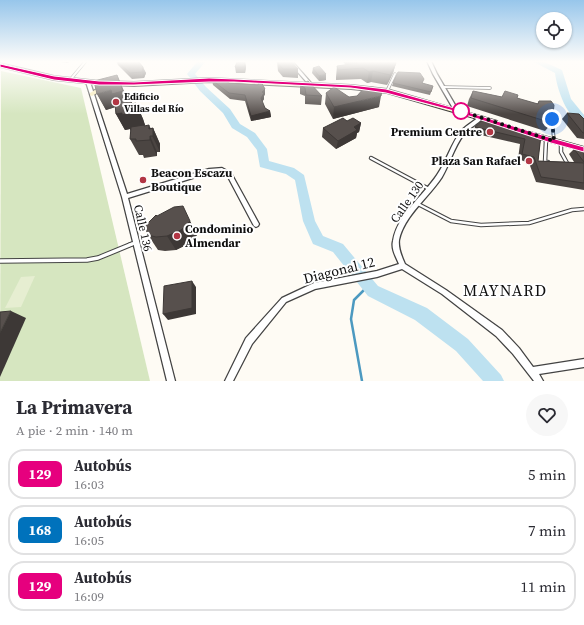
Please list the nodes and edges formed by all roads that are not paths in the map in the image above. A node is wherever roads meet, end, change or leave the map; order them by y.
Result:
1 (63, 79) edge
2 (306, 79) edge
3 (392, 79) edge
4 (438, 79) edge
5 (69, 80) joint
6 (88, 82) junction
7 (113, 84) junction
8 (311, 85) junction
9 (442, 87) junction
10 (490, 88) dead end
11 (386, 91) junction
12 (92, 94) junction
13 (456, 110) junction
14 (551, 115) edge
15 (481, 118) junction
16 (503, 125) edge
17 (524, 132) edge
18 (546, 139) junction
19 (554, 141) junction
20 (561, 143) junction
21 (584, 149) edge
22 (371, 158) dead end
23 (553, 162) edge
24 (561, 163) edge
25 (429, 189) junction
26 (125, 197) junction
27 (418, 204) junction
28 (584, 209) edge
29 (256, 224) dead end
30 (135, 243) junction
31 (0, 261) edge
32 (403, 266) junction
33 (584, 363) edge
34 (532, 371) junction
35 (171, 381) edge
36 (229, 381) edge
37 (539, 381) edge

1 - 5 main road
2 - 8 street
3 - 11 lane
4 - 9 street
5 - 6 main road
6 - 7 main road
6 - 12 street, Calle 136
7 - 8 main road
7 - 12 main road
8 - 11 main road
9 - 10 lane
9 - 13 street
11 - 13 main road
12 - 26 street, Calle 136
13 - 15 main road
14 - 19 lane
15 - 16 main road
15 - 25 street, Calle 130
17 - 18 main road
18 - 19 main road
18 - 23 lane
19 - 20 main road
20 - 21 main road
20 - 24 lane
22 - 25 lane
25 - 27 street, Calle 130
26 - 29 street
26 - 30 street, Calle 136
27 - 28 lane
27 - 32 street, Calle 130
30 - 31 lane
30 - 35 street, Calle 136
32 - 34 street
32 - 36 street, Diagonal 12
33 - 34 street
34 - 37 street

